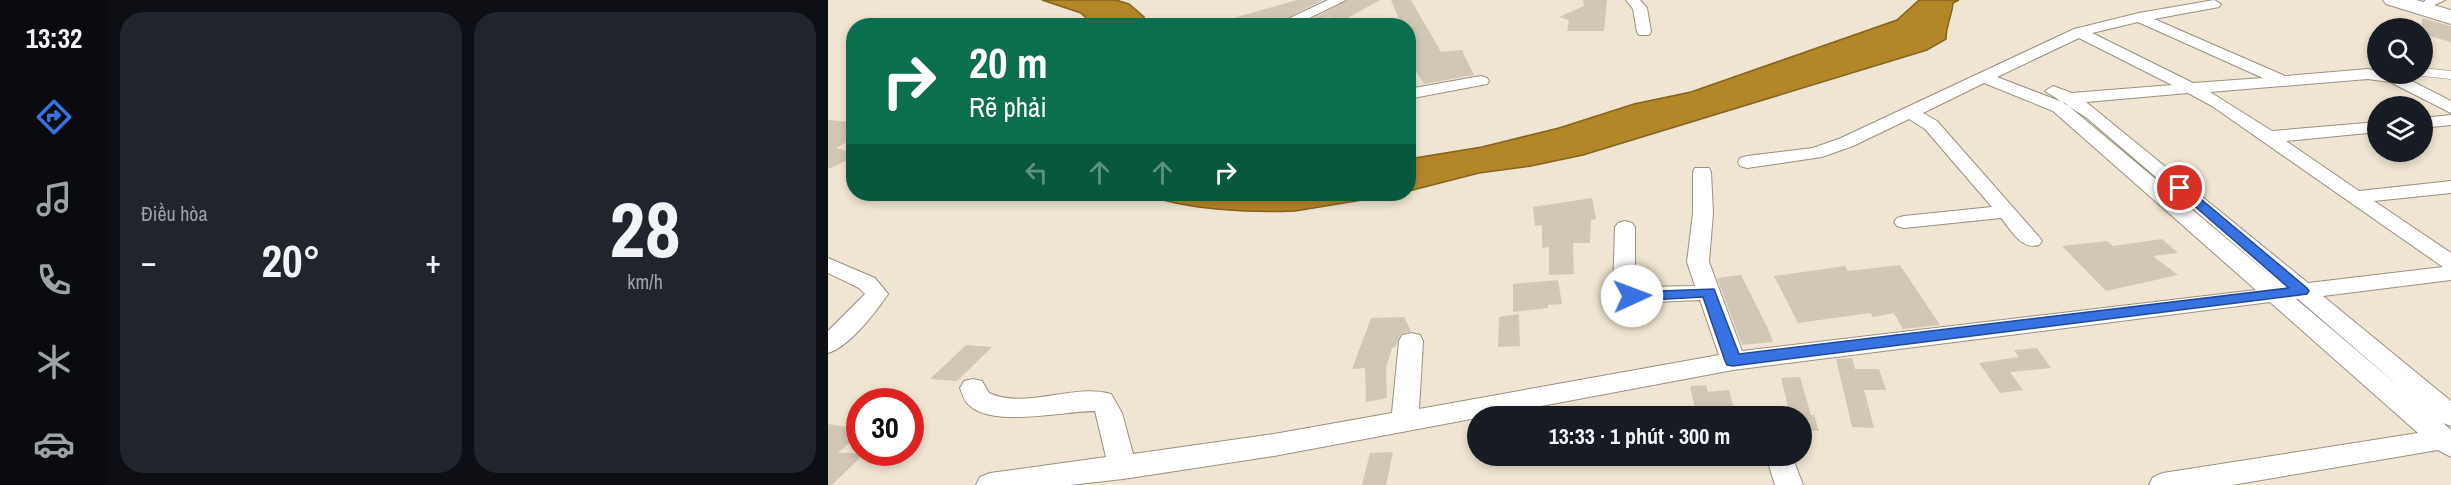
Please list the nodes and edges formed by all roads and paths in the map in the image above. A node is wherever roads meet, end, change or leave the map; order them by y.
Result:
1 (1339, 0) edge
2 (1633, 0) edge
3 (2392, 0) edge
4 (2427, 1) edge
5 (2214, 4) dead end
6 (2451, 11) edge
7 (2139, 17) junction
8 (2451, 17) edge
9 (1298, 18) edge
10 (1644, 32) dead end
11 (2079, 32) junction
12 (2433, 73) edge
13 (1994, 74) junction
14 (2451, 75) edge
15 (1482, 81) dead end
16 (2283, 81) junction
17 (2192, 89) junction
18 (1416, 93) edge
19 (2070, 98) junction
20 (2451, 108) edge
21 (1910, 112) junction
22 (2451, 120) edge
23 (2433, 122) edge
24 (2367, 128) edge
25 (2268, 137) junction
26 (1747, 162) dead end
27 (1702, 172) dead end
28 (2451, 187) edge
29 (2356, 197) junction
30 (2005, 212) junction
31 (1904, 222) dead end
32 (1625, 227) dead end
33 (2032, 241) dead end
34 (2451, 263) edge
35 (828, 265) edge
36 (2451, 273) edge
37 (2302, 291) junction
38 (1708, 292) junction
39 (2277, 294) junction
40 (1411, 341) dead end
41 (828, 345) edge
42 (1733, 361) junction
43 (972, 388) dead end
44 (1405, 421) junction
45 (2448, 433) edge
46 (1782, 466) edge
47 (1123, 468) junction
48 (2244, 479) edge
49 (990, 485) edge
50 (1789, 485) edge
51 (2163, 485) edge

1 - 9 street
2 - 10 street
3 - 8 highway
4 - 6 highway
5 - 7 street
7 - 11 street
7 - 16 street
11 - 13 street
11 - 17 street
12 - 14 lane
13 - 19 street
13 - 21 street
13 - 39 street
15 - 18 street
16 - 17 street
16 - 20 street
17 - 19 street
17 - 25 street
19 - 37 street
21 - 26 street
21 - 30 street
22 - 23 street
24 - 25 street
25 - 29 street
27 - 38 street
28 - 29 street
29 - 34 street
30 - 31 street
30 - 33 street
32 - 38 street
35 - 41 street
36 - 37 street
37 - 39 street
37 - 45 street
38 - 42 street
39 - 42 street
39 - 45 street
40 - 44 street
42 - 44 street
43 - 47 street
44 - 47 street
45 - 48 street
46 - 50 street
47 - 49 street
48 - 51 street

